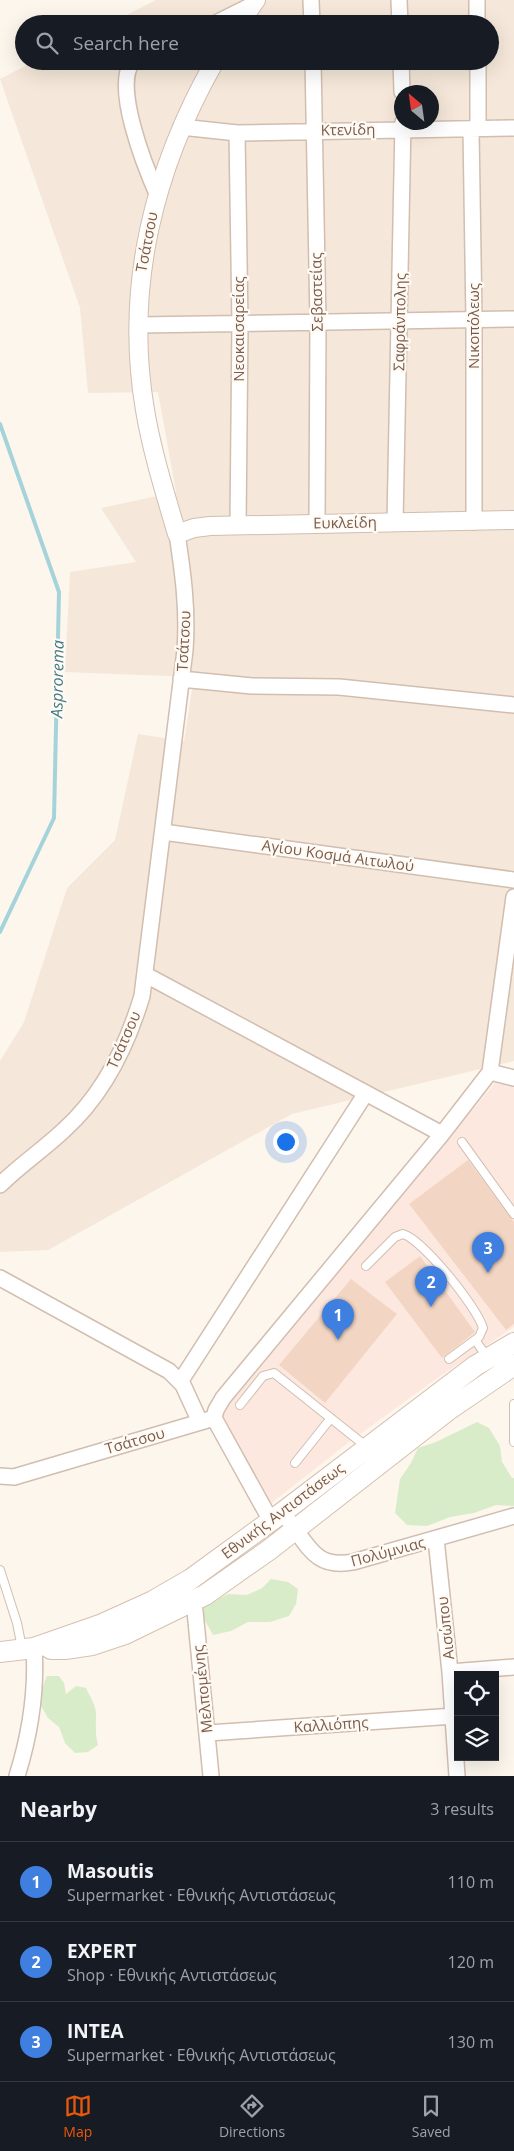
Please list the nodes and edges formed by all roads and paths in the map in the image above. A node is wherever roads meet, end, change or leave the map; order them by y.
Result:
1 (311, 0) edge
2 (399, 0) edge
3 (477, 0) edge
4 (254, 3) edge
5 (231, 15) edge
6 (245, 15) edge
7 (312, 15) edge
8 (400, 15) edge
9 (477, 15) edge
10 (127, 70) edge
11 (210, 70) edge
12 (312, 70) edge
13 (401, 70) edge
14 (478, 70) edge
15 (402, 85) edge
16 (181, 127) junction
17 (394, 127) edge
18 (439, 128) edge
19 (514, 128) edge
20 (475, 129) junction
21 (403, 130) edge
22 (314, 131) junction
23 (237, 133) junction
24 (158, 196) junction
25 (514, 318) edge
26 (474, 320) junction
27 (318, 321) junction
28 (400, 321) junction
29 (240, 323) junction
30 (139, 325) junction
31 (514, 520) edge
32 (395, 522) junction
33 (474, 522) junction
34 (317, 524) junction
35 (238, 525) junction
36 (177, 534) junction
37 (182, 679) junction
38 (514, 705) edge
39 (163, 832) junction
40 (514, 880) edge
41 (514, 897) edge
42 (146, 974) junction
43 (490, 1072) junction
44 (514, 1078) edge
45 (366, 1093) junction
46 (442, 1134) junction
47 (462, 1142) dead end
48 (0, 1185) edge
49 (514, 1214) edge
50 (366, 1266) dead end
51 (0, 1278) edge
52 (475, 1340) junction
53 (514, 1343) edge
54 (488, 1358) junction
55 (449, 1359) dead end
56 (514, 1365) edge
57 (180, 1382) junction
58 (514, 1404) edge
59 (240, 1405) dead end
60 (331, 1418) junction
61 (207, 1420) junction
62 (514, 1442) edge
63 (368, 1448) junction
64 (295, 1463) dead end
65 (0, 1476) edge
66 (514, 1516) edge
67 (277, 1517) junction
68 (295, 1529) junction
69 (436, 1539) junction
70 (0, 1570) edge
71 (192, 1602) junction
72 (29, 1649) junction
73 (0, 1652) edge
74 (514, 1667) edge
75 (450, 1672) junction
76 (454, 1716) joint
77 (208, 1733) junction
78 (457, 1761) edge
79 (17, 1776) edge
80 (211, 1776) edge
81 (458, 1776) edge

1 - 7 street
2 - 8 street
3 - 9 street
4 - 5 street
4 - 6 street
10 - 24 street
11 - 16 street, Τσάτσου
12 - 22 street, Σεβαστείας
13 - 15 street
14 - 20 street, Νικοπόλεως
16 - 23 street, Κτενίδη
16 - 24 street, Τσάτσου
17 - 22 street, Κτενίδη
18 - 20 street, Κτενίδη
19 - 20 street, Κτενίδη
20 - 26 street, Νικοπόλεως
21 - 28 street, Σαφράνπολης
22 - 23 street, Κτενίδη
22 - 27 street, Σεβαστείας
23 - 29 street, Νεοκαισαρείας
24 - 30 street, Τσάτσου
25 - 26 street
26 - 28 street
26 - 33 street, Νικοπόλεως
27 - 28 street
27 - 29 street
27 - 34 street, Σεβαστείας
28 - 32 street, Σαφράνπολης
29 - 30 street
29 - 35 street, Νεοκαισαρείας
30 - 36 street, Τσάτσου
31 - 33 street, Ευκλείδη
32 - 33 street, Ευκλείδη
32 - 34 street, Ευκλείδη
34 - 35 street, Ευκλείδη
35 - 36 street, Ευκλείδη
36 - 37 street, Τσάτσου
37 - 38 street
37 - 39 street, Τσάτσου
39 - 40 street, Αγίου Κοσμά Αιτωλού
39 - 42 street, Τσάτσου
41 - 43 street
42 - 45 street
42 - 48 street, Τσάτσου
43 - 44 street
43 - 46 street
45 - 46 street
45 - 57 street
46 - 61 street
47 - 49 lane
50 - 52 lane
51 - 57 street
52 - 54 lane
52 - 55 lane
53 - 54 main road, Εθνικής Αντιστάσεως
54 - 63 main road, Εθνικής Αντιστάσεως
56 - 68 main road, Εθνικής Αντιστάσεως
57 - 61 street
58 - 62 lane
59 - 60 lane
60 - 63 lane
60 - 64 lane
61 - 65 street, Τσάτσου
61 - 67 street
63 - 67 main road, Εθνικής Αντιστάσεως
66 - 69 street, Πολύμνιας
67 - 68 street, Πολύμνιας
67 - 72 main road, Εθνικής Αντιστάσεως
68 - 69 street, Πολύμνιας
68 - 71 main road, Εθνικής Αντιστάσεως
69 - 75 street, Αισώπου
70 - 72 lane
71 - 72 main road, Εθνικής Αντιστάσεως
71 - 77 street, Μελπομένης
72 - 73 main road, Εθνικής Αντιστάσεως
72 - 79 street
74 - 75 street
75 - 76 street, Αισώπου
76 - 77 street, Καλλιόπης
77 - 80 street, Μελπομένης
78 - 81 street, Αισώπου

